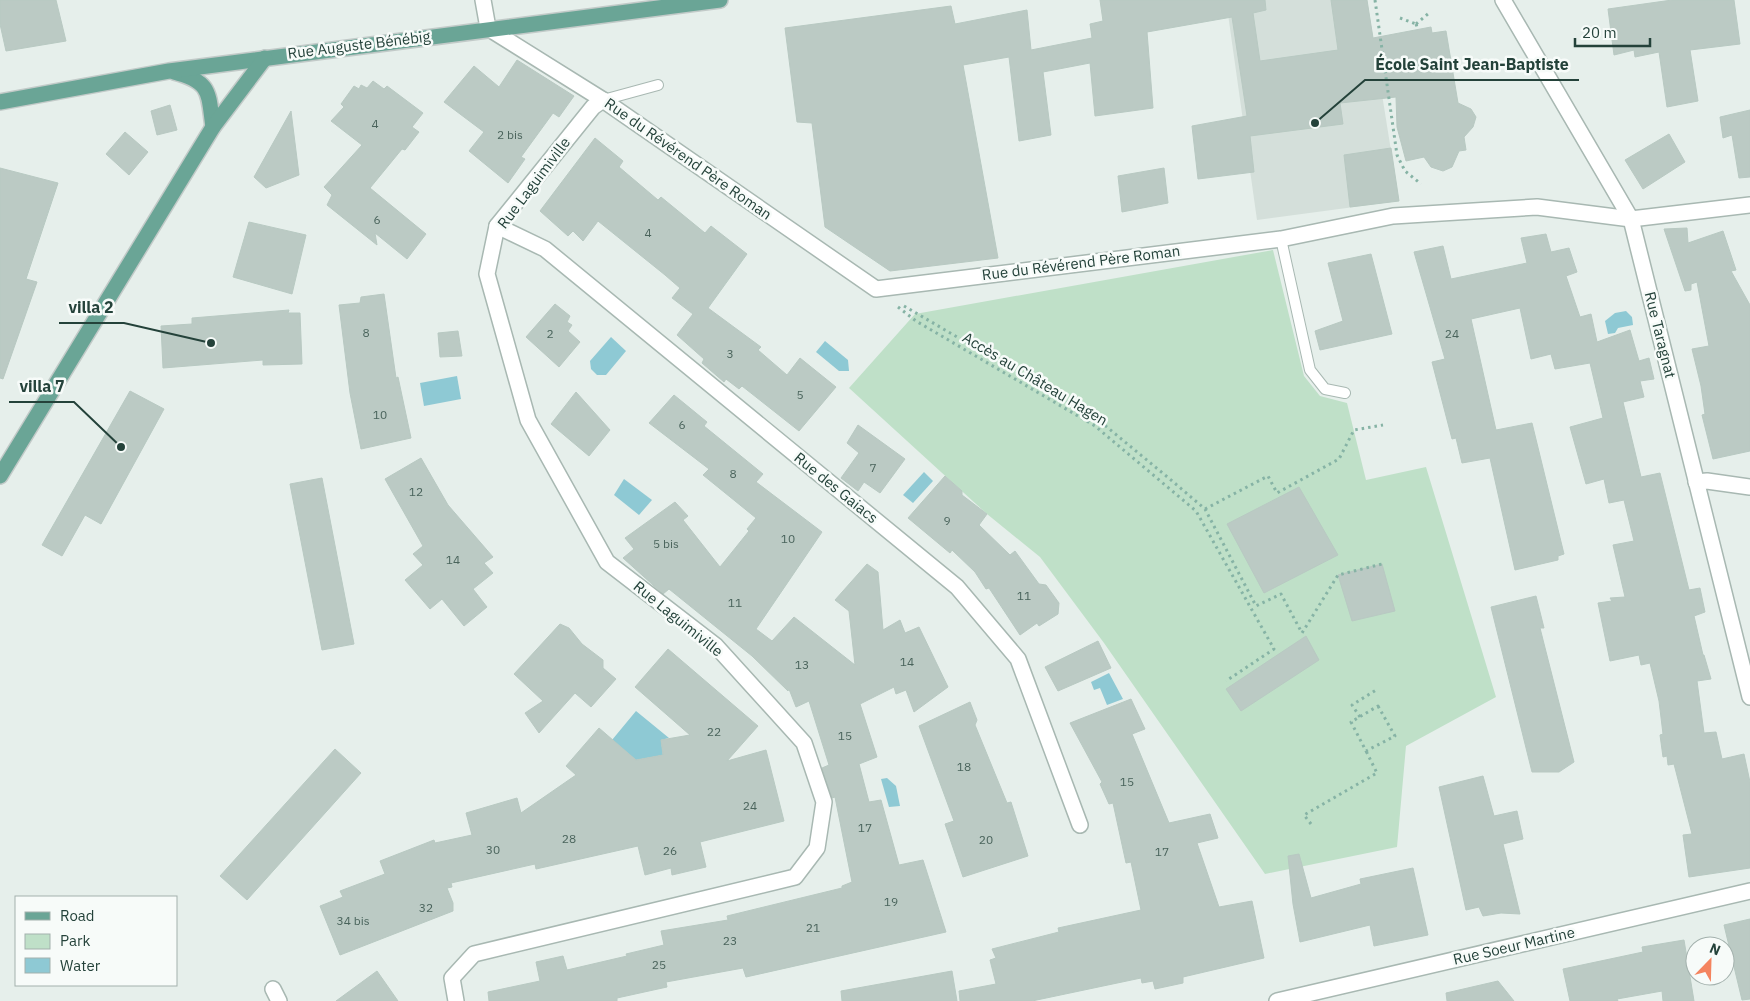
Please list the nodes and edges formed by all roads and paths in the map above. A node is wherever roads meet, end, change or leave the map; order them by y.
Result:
1 (483, 0) edge
2 (720, 0) edge
3 (1375, 0) edge
4 (1503, 0) edge
5 (662, 4) edge
6 (1429, 13) dead end
7 (1400, 18) dead end
8 (1416, 24) junction
9 (488, 28) junction
10 (1418, 30) dead end
11 (265, 58) junction
12 (169, 71) junction
13 (658, 85) dead end
14 (603, 100) junction
15 (0, 102) edge
16 (213, 127) junction
17 (1421, 184) dead end
18 (1750, 205) edge
19 (1631, 219) junction
20 (498, 226) junction
21 (1281, 239) junction
22 (876, 289) junction
23 (1345, 393) dead end
24 (1384, 425) dead end
25 (0, 476) edge
26 (1696, 482) junction
27 (1750, 487) edge
28 (1205, 509) junction
29 (1382, 564) dead end
30 (1226, 681) dead end
31 (1376, 690) dead end
32 (1750, 697) edge
33 (1360, 717) junction
34 (1366, 751) junction
35 (1311, 824) dead end
36 (1080, 825) dead end
37 (1750, 891) edge
38 (456, 1001) edge
39 (1277, 1001) edge

1 - 9 street
2 - 5 main road, Rue Auguste Bénébig
3 - 17 path
4 - 19 street, Rue Taragnat
5 - 9 main road, Rue Auguste Bénébig
6 - 8 path
7 - 8 path
8 - 10 path
9 - 11 main road, Rue Auguste Bénébig
9 - 14 street, Rue du Révérend Père Roman
11 - 12 main road, Rue Auguste Bénébig
11 - 16 main road
12 - 15 main road, Rue Auguste Bénébig
12 - 16 main road
13 - 14 lane
14 - 20 street, Rue Laguimiville
14 - 22 street, Rue du Révérend Père Roman
16 - 25 main road
18 - 19 street, Rue du Révérend Père Roman
19 - 21 street, Rue du Révérend Père Roman
19 - 26 street, Rue Taragnat
20 - 36 street, Rue des Gaiacs
20 - 38 street, Rue Laguimiville
21 - 22 street, Rue du Révérend Père Roman
21 - 23 lane
22 - 28 path
22 - 30 path, Accès au Château Hagen
24 - 28 path
26 - 27 street
26 - 32 street, Rue Taragnat
28 - 29 path
31 - 33 path
33 - 34 path
33 - 34 path
34 - 35 path
37 - 39 street, Rue Soeur Martine

